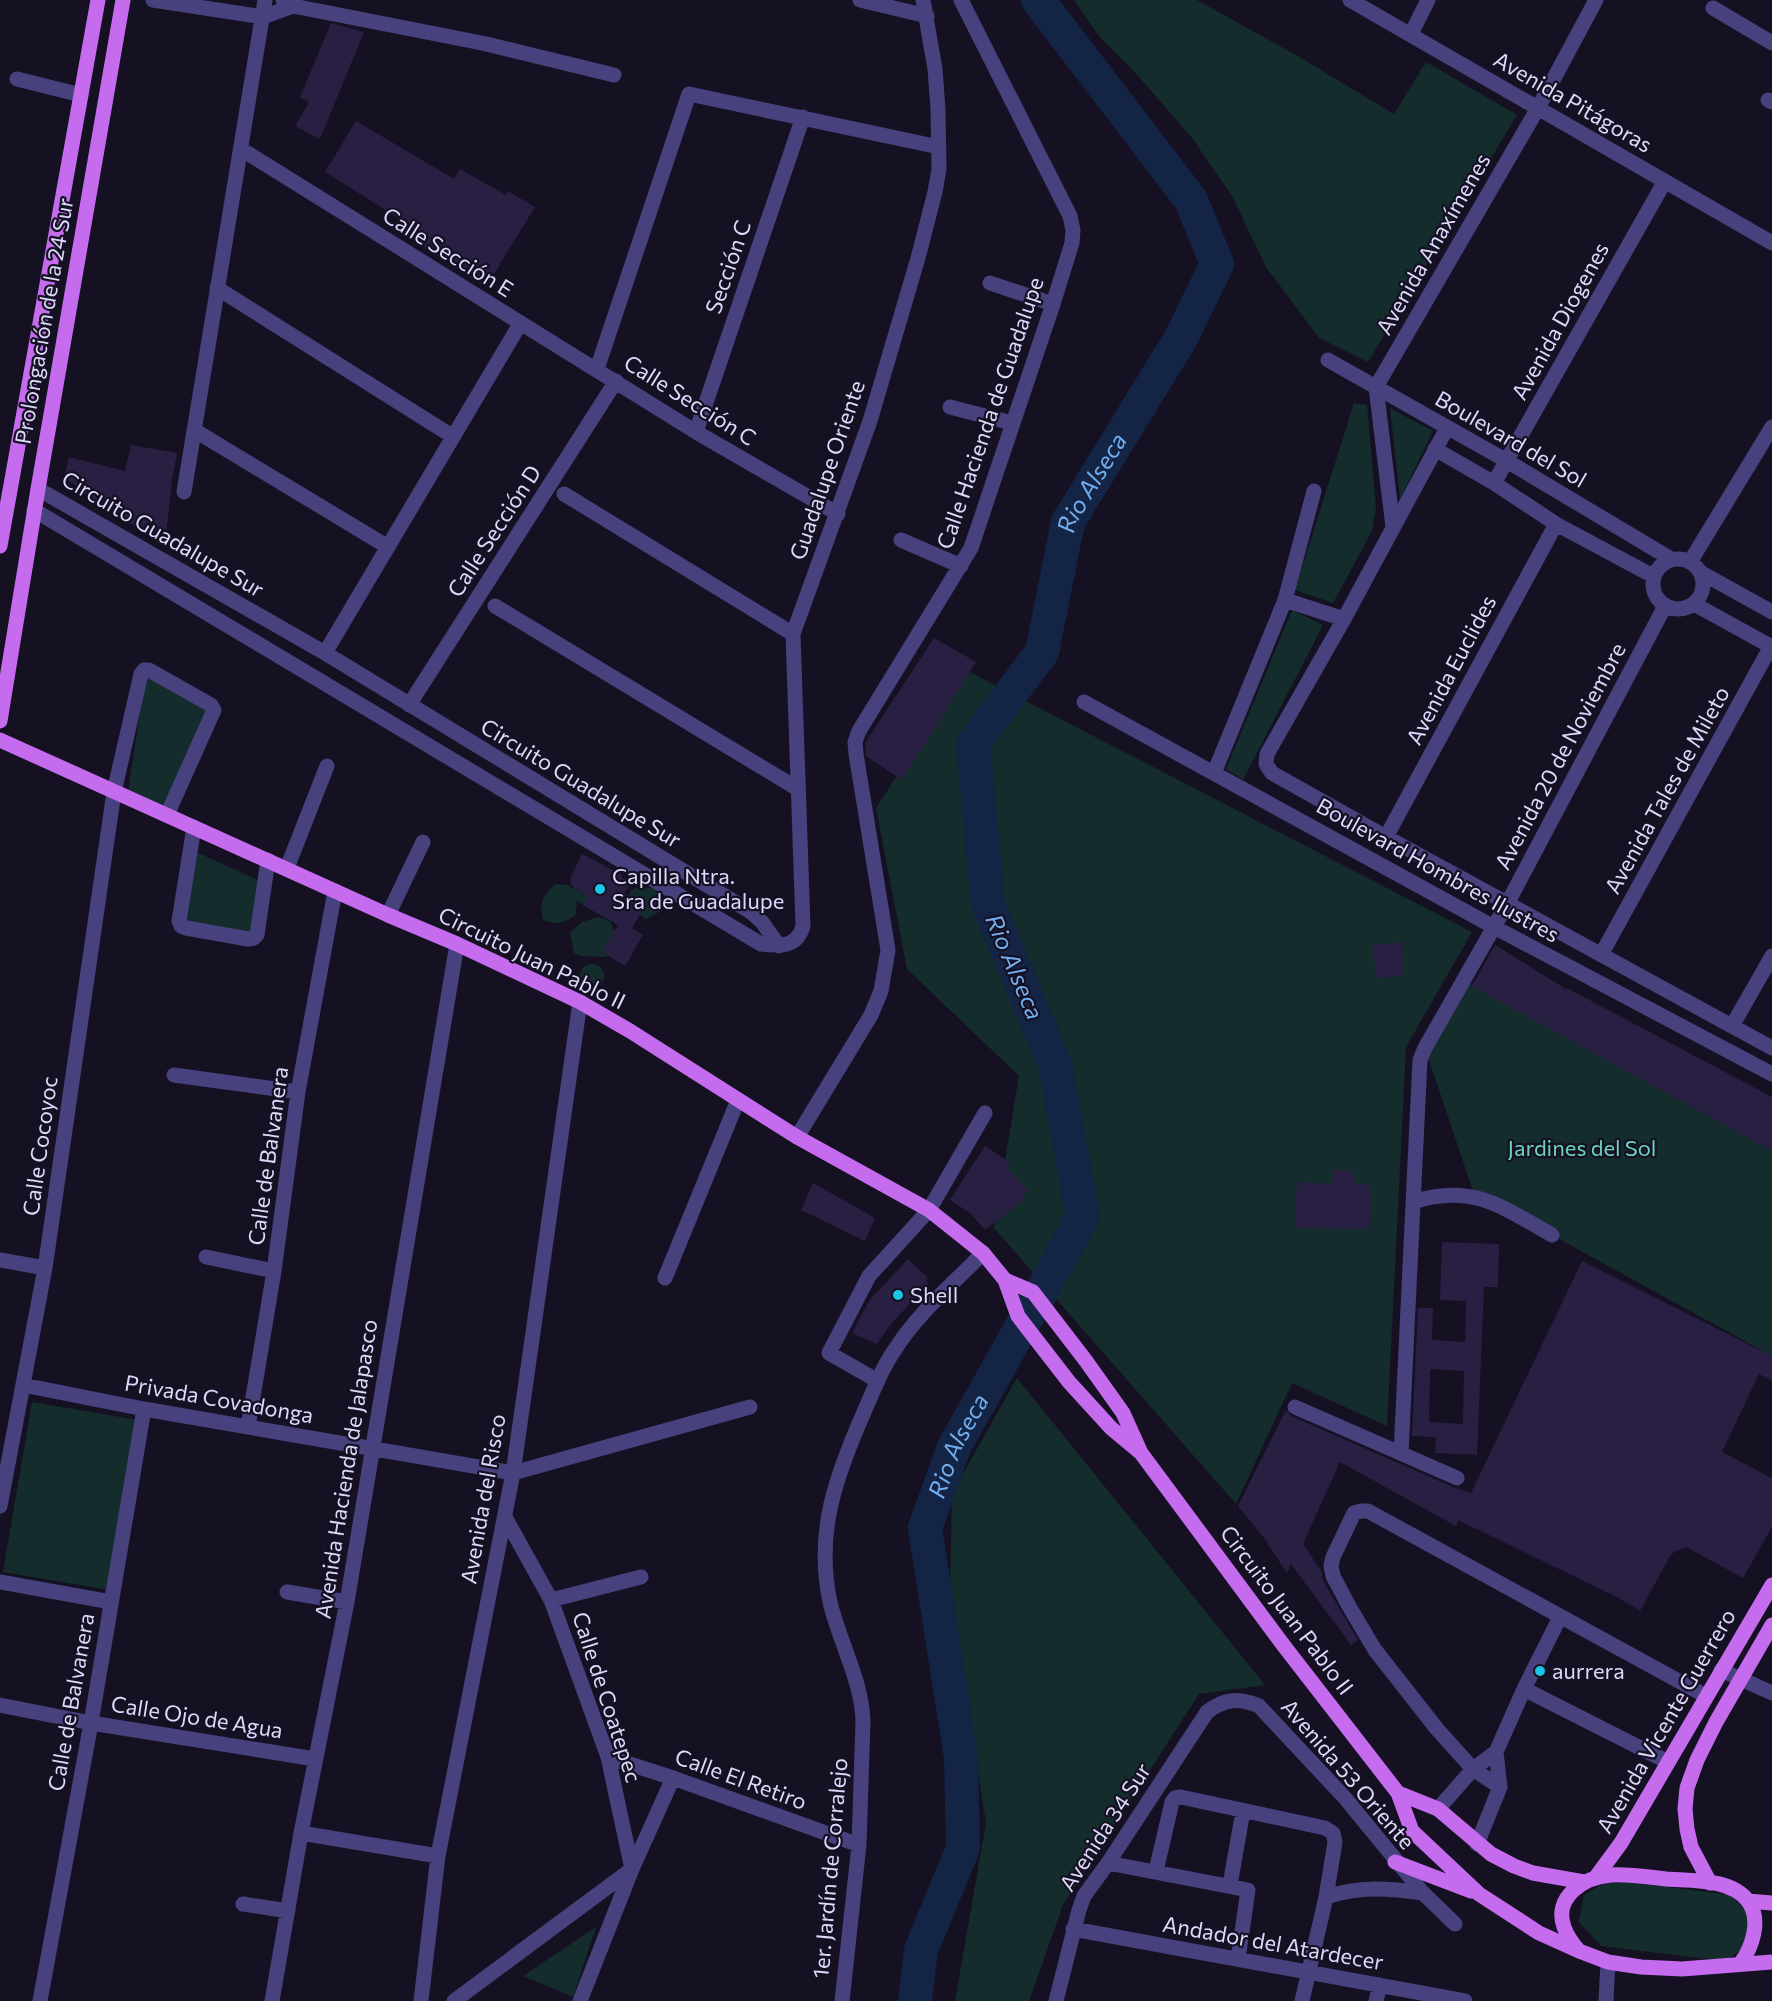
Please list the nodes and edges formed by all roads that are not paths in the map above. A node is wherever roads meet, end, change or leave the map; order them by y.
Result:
1 (98, 0) edge
2 (123, 0) edge
3 (153, 0) edge
4 (266, 0) edge
5 (860, 0) edge
6 (923, 0) edge
7 (961, 0) edge
8 (1350, 0) edge
9 (1428, 0) edge
10 (1596, 0) edge
11 (288, 3) edge
12 (1713, 8) dead end
13 (927, 16) junction
14 (263, 17) junction
15 (1411, 34) junction
16 (1772, 43) edge
17 (614, 75) dead end
18 (17, 79) dead end
19 (81, 94) junction
20 (1538, 108) junction
21 (803, 117) junction
22 (939, 147) junction
23 (241, 149) junction
24 (1665, 181) junction
25 (1772, 243) edge
26 (990, 283) dead end
27 (217, 288) junction
28 (1053, 304) junction
29 (519, 324) junction
30 (1328, 360) dead end
31 (597, 369) junction
32 (616, 381) junction
33 (1376, 387) junction
34 (950, 407) dead end
35 (1012, 423) junction
36 (1772, 427) edge
37 (1447, 428) junction
38 (194, 430) junction
39 (696, 432) junction
40 (452, 436) junction
41 (1435, 449) junction
42 (1507, 461) junction
43 (1494, 483) junction
44 (38, 489) junction
45 (1314, 491) dead end
46 (184, 492) dead end
47 (564, 494) dead end
48 (4, 497) edge
49 (34, 510) junction
50 (837, 513) junction
51 (1556, 524) junction
52 (1393, 527) junction
53 (901, 540) dead end
54 (0, 546) edge
55 (388, 547) junction
56 (1671, 560) junction
57 (962, 566) junction
58 (1695, 567) junction
59 (1653, 576) junction
60 (1286, 600) junction
61 (1694, 604) junction
62 (495, 606) dead end
63 (1665, 606) junction
64 (1772, 612) edge
65 (1344, 619) junction
66 (269, 621) junction
67 (793, 634) junction
68 (257, 643) junction
69 (1772, 646) edge
70 (325, 653) junction
71 (1084, 702) dead end
72 (409, 705) junction
73 (0, 721) edge
74 (0, 740) edge
75 (327, 766) dead end
76 (1214, 773) junction
77 (525, 776) junction
78 (798, 789) junction
79 (114, 792) junction
80 (514, 796) junction
81 (167, 815) junction
82 (194, 827) junction
83 (1386, 837) junction
84 (423, 842) dead end
85 (268, 860) junction
86 (286, 868) junction
87 (335, 891) junction
88 (1507, 904) junction
89 (388, 915) junction
90 (1494, 927) junction
91 (457, 944) junction
92 (779, 946) junction
93 (1601, 955) junction
94 (1772, 956) edge
95 (580, 1002) junction
96 (1732, 1026) junction
97 (1772, 1048) edge
98 (1772, 1074) edge
99 (174, 1075) dead end
100 (298, 1092) junction
101 (738, 1100) junction
102 (986, 1113) dead end
103 (797, 1137) junction
104 (1413, 1202) junction
105 (929, 1210) junction
106 (1552, 1235) dead end
107 (983, 1253) junction
108 (206, 1257) dead end
109 (0, 1260) edge
110 (45, 1268) junction
111 (274, 1271) junction
112 (665, 1278) dead end
113 (1005, 1280) junction
114 (878, 1382) junction
115 (23, 1385) junction
116 (750, 1407) dead end
117 (1295, 1407) dead end
118 (144, 1409) junction
119 (248, 1427) junction
120 (372, 1449) junction
121 (1142, 1453) junction
122 (1401, 1453) junction
123 (513, 1473) junction
124 (1457, 1478) dead end
125 (0, 1506) edge
126 (505, 1517) junction
127 (641, 1577) dead end
128 (0, 1582) edge
129 (1772, 1585) edge
130 (286, 1592) dead end
131 (551, 1600) junction
132 (111, 1602) junction
133 (347, 1602) junction
134 (1560, 1617) junction
135 (1772, 1625) edge
136 (1721, 1670) junction
137 (1741, 1678) junction
138 (1524, 1689) junction
139 (1772, 1693) edge
140 (1706, 1696) junction
141 (1230, 1701) joint
142 (0, 1706) edge
143 (91, 1723) junction
144 (1496, 1752) junction
145 (608, 1757) junction
146 (315, 1759) junction
147 (1668, 1762) junction
148 (1473, 1769) junction
149 (673, 1778) junction
150 (1500, 1787) junction
151 (1398, 1793) junction
152 (1438, 1809) junction
153 (1243, 1811) junction
154 (301, 1833) junction
155 (1477, 1844) junction
156 (859, 1845) junction
157 (438, 1856) junction
158 (1395, 1862) junction
159 (1108, 1863) junction
160 (632, 1869) junction
161 (1156, 1871) junction
162 (1590, 1880) junction
163 (1710, 1883) junction
164 (1230, 1885) junction
165 (1423, 1893) junction
166 (1479, 1894) junction
167 (1326, 1897) junction
168 (1748, 1901) junction
169 (1772, 1903) edge
170 (243, 1904) dead end
171 (288, 1911) junction
172 (1455, 1924) dead end
173 (1073, 1929) junction
174 (1579, 1951) junction
175 (1238, 1959) junction
176 (1608, 1962) junction
177 (1772, 1962) edge
178 (1740, 1964) junction
179 (1308, 1972) junction
180 (1380, 1985) junction
181 (39, 2001) edge
182 (272, 2001) edge
183 (421, 2001) edge
184 (454, 2001) edge
185 (580, 2001) edge
186 (842, 2001) edge
187 (1056, 2001) edge
188 (1302, 2001) edge
189 (1376, 2001) edge
190 (1465, 2001) edge
191 (1605, 2001) edge

1 - 19 main road, Prolongación de la 24 Sur
2 - 44 main road, Prolongación de la 24 Sur
3 - 14 street
4 - 14 street
5 - 13 street
6 - 13 street, Guadalupe Oriente
7 - 28 street, Calle Hacienda de Guadalupe
8 - 15 street, Avenida Pitágoras
9 - 15 street
10 - 20 street, Avenida Anaxímenes
11 - 14 street
11 - 17 street
12 - 16 street
13 - 22 street, Guadalupe Oriente
14 - 23 street
15 - 20 street, Avenida Pitágoras
18 - 19 street
19 - 48 main road, Prolongación de la 24 Sur
20 - 24 street, Avenida Pitágoras
20 - 33 street, Avenida Anaxímenes
21 - 22 street
21 - 31 street
21 - 39 street, Sección C
22 - 50 street, Guadalupe Oriente
23 - 27 street
23 - 29 street, Calle Sección E
24 - 25 street, Avenida Pitágoras
24 - 42 street, Avenida Diogenes
26 - 28 street
27 - 38 street
27 - 40 street
28 - 35 street, Calle Hacienda de Guadalupe
29 - 31 street, Calle Sección C
29 - 40 street, Calle Sección E
30 - 33 street, Boulevard del Sol
31 - 32 street, Calle Sección C
32 - 39 street, Calle Sección C
32 - 72 street, Calle Sección D
33 - 37 street, Boulevard del Sol
33 - 52 street
34 - 35 street
35 - 57 street, Calle Hacienda de Guadalupe
36 - 58 street
37 - 41 street
37 - 42 street, Boulevard del Sol
38 - 46 street
38 - 55 street
39 - 50 street, Calle Sección C
40 - 55 street, Calle Sección E
41 - 43 street, Boulevard del Sol
41 - 52 street
42 - 43 street, Avenida Diogenes
42 - 56 street, Boulevard del Sol
43 - 51 street, Boulevard del Sol
44 - 49 main road, Prolongación de la 24 Sur
44 - 66 street, Circuito Guadalupe Sur
45 - 60 street
47 - 67 street, Calle Sección D
48 - 54 main road, Prolongación de la 24 Sur
49 - 68 street, Circuito Guadalupe Sur
49 - 73 main road, Prolongación de la 24 Sur
50 - 67 street, Guadalupe Oriente
51 - 59 street, Boulevard del Sol
51 - 83 street, Avenida Euclides
52 - 65 street
53 - 57 street
55 - 70 street, Calle Sección E
56 - 58 street
56 - 59 street
57 - 103 street, Calle Hacienda de Guadalupe
58 - 61 street
58 - 64 street
59 - 63 street
60 - 65 street
60 - 76 street
61 - 63 street
61 - 69 street
62 - 78 street, Calle Sección D
63 - 88 street, Avenida 20 de Noviembre
65 - 83 street, Boulevard Hombres Ilustres
66 - 68 street
66 - 70 street, Circuito Guadalupe Sur
67 - 78 street, Guadalupe Oriente
68 - 80 street, Circuito Guadalupe Sur
69 - 93 street, Avenida Tales de Mileto
70 - 72 street, Circuito Guadalupe Sur
71 - 76 street, Boulevard Hombres Ilustres
72 - 77 street, Circuito Guadalupe Sur
74 - 79 main road, Circuito Juan Pablo II
75 - 86 street
76 - 90 street, Boulevard Hombres Ilustres
77 - 80 street
77 - 92 street, Circuito Guadalupe Sur
78 - 92 street, Guadalupe Oriente
79 - 81 main road, Circuito Juan Pablo II
79 - 81 street, Calle Cocoyoc
79 - 110 street, Calle Cocoyoc
80 - 92 street, Circuito Guadalupe Sur
81 - 82 main road, Circuito Juan Pablo II
82 - 85 main road, Circuito Juan Pablo II
82 - 85 street
83 - 88 street, Boulevard Hombres Ilustres
84 - 89 street
85 - 86 main road, Circuito Juan Pablo II
86 - 87 main road, Circuito Juan Pablo II
87 - 89 main road, Circuito Juan Pablo II
87 - 100 street, Calle de Balvanera
88 - 90 street, Avenida 20 de Noviembre
88 - 93 street, Boulevard Hombres Ilustres
89 - 91 main road, Circuito Juan Pablo II
90 - 98 street, Boulevard Hombres Ilustres
90 - 104 street, Avenida 20 de Noviembre
91 - 95 main road, Circuito Juan Pablo II
91 - 120 street, Avenida Hacienda de Jalapasco
93 - 96 street, Boulevard Hombres Ilustres
94 - 96 street
95 - 101 main road, Circuito Juan Pablo II
95 - 123 street, Avenida del Risco
96 - 97 street, Boulevard Hombres Ilustres
99 - 100 street
100 - 111 street, Calle de Balvanera
101 - 103 main road, Circuito Juan Pablo II
101 - 112 street
102 - 105 street
103 - 105 main road, Circuito Juan Pablo II
104 - 106 street
104 - 122 street, Avenida 20 de Noviembre
105 - 107 main road, Circuito Juan Pablo II
105 - 114 street
107 - 113 main road, Circuito Juan Pablo II
107 - 114 street, 1er. Jardín de Corralejo
108 - 111 street
109 - 110 street
110 - 115 street, Calle Cocoyoc
111 - 119 street, Calle de Balvanera
113 - 121 main road, Circuito Juan Pablo II
113 - 121 main road, Circuito Juan Pablo II
114 - 156 street, 1er. Jardín de Corralejo
115 - 118 street, Privada Covadonga
115 - 125 street, Calle Cocoyoc
116 - 123 street
117 - 122 street
118 - 119 street, Privada Covadonga
118 - 132 street, Calle de Balvanera
119 - 120 street, Privada Covadonga
120 - 123 street, Privada Covadonga
120 - 133 street, Avenida Hacienda de Jalapasco
121 - 151 main road, Circuito Juan Pablo II
122 - 124 street
123 - 126 street, Avenida del Risco
126 - 131 street, Calle de Coatepec
126 - 157 street, Avenida del Risco
127 - 131 street
128 - 132 street
129 - 136 main road, Avenida Vicente Guerrero
130 - 133 street
131 - 145 street, Calle de Coatepec
132 - 143 street, Calle de Balvanera
133 - 146 street, Avenida Hacienda de Jalapasco
134 - 138 street
134 - 140 street
134 - 148 street
135 - 137 main road, Avenida Vicente Guerrero
136 - 137 street
136 - 140 main road, Avenida Vicente Guerrero
137 - 139 street
137 - 163 main road, Avenida Vicente Guerrero
138 - 144 street
138 - 147 street
140 - 147 main road, Avenida Vicente Guerrero
141 - 158 street, Avenida 53 Oriente
141 - 159 street, Avenida 34 Sur
142 - 143 street, Calle Ojo de Agua
143 - 146 street, Calle Ojo de Agua
143 - 181 street, Calle de Balvanera
144 - 148 street
144 - 150 street
145 - 149 street, Calle El Retiro
145 - 160 street, Calle de Coatepec
146 - 154 street, Avenida Hacienda de Jalapasco
147 - 162 main road, Avenida Vicente Guerrero
148 - 150 street
148 - 152 street
149 - 156 street, Calle El Retiro
149 - 160 street
150 - 155 street
151 - 152 main road
151 - 166 main road, Circuito Juan Pablo II
152 - 155 main road
153 - 161 street
153 - 164 street
153 - 167 street
154 - 157 street
154 - 171 street, Avenida Hacienda de Jalapasco
155 - 162 main road
156 - 186 street, 1er. Jardín de Corralejo
157 - 183 street, Avenida del Risco
158 - 165 street, Avenida 53 Oriente
158 - 166 main road
159 - 161 street
159 - 173 street, Avenida 34 Sur
160 - 184 street
160 - 185 street
161 - 164 street
162 - 163 main road
162 - 174 main road, Avenida Vicente Guerrero
163 - 168 main road
164 - 175 street
165 - 167 street
165 - 172 street, Avenida 53 Oriente
166 - 174 main road, Circuito Juan Pablo II
167 - 179 street
168 - 169 main road
168 - 178 main road
170 - 171 street
171 - 182 street, Avenida Hacienda de Jalapasco
173 - 175 street, Andador del Atardecer
173 - 187 street, Avenida 34 Sur
174 - 176 main road, Circuito Juan Pablo II
175 - 179 street, Andador del Atardecer
176 - 178 main road, Circuito Juan Pablo II
176 - 191 street
177 - 178 main road, Circuito Juan Pablo II
179 - 180 street, Andador del Atardecer
179 - 188 street
180 - 189 street
180 - 190 street, Andador del Atardecer

